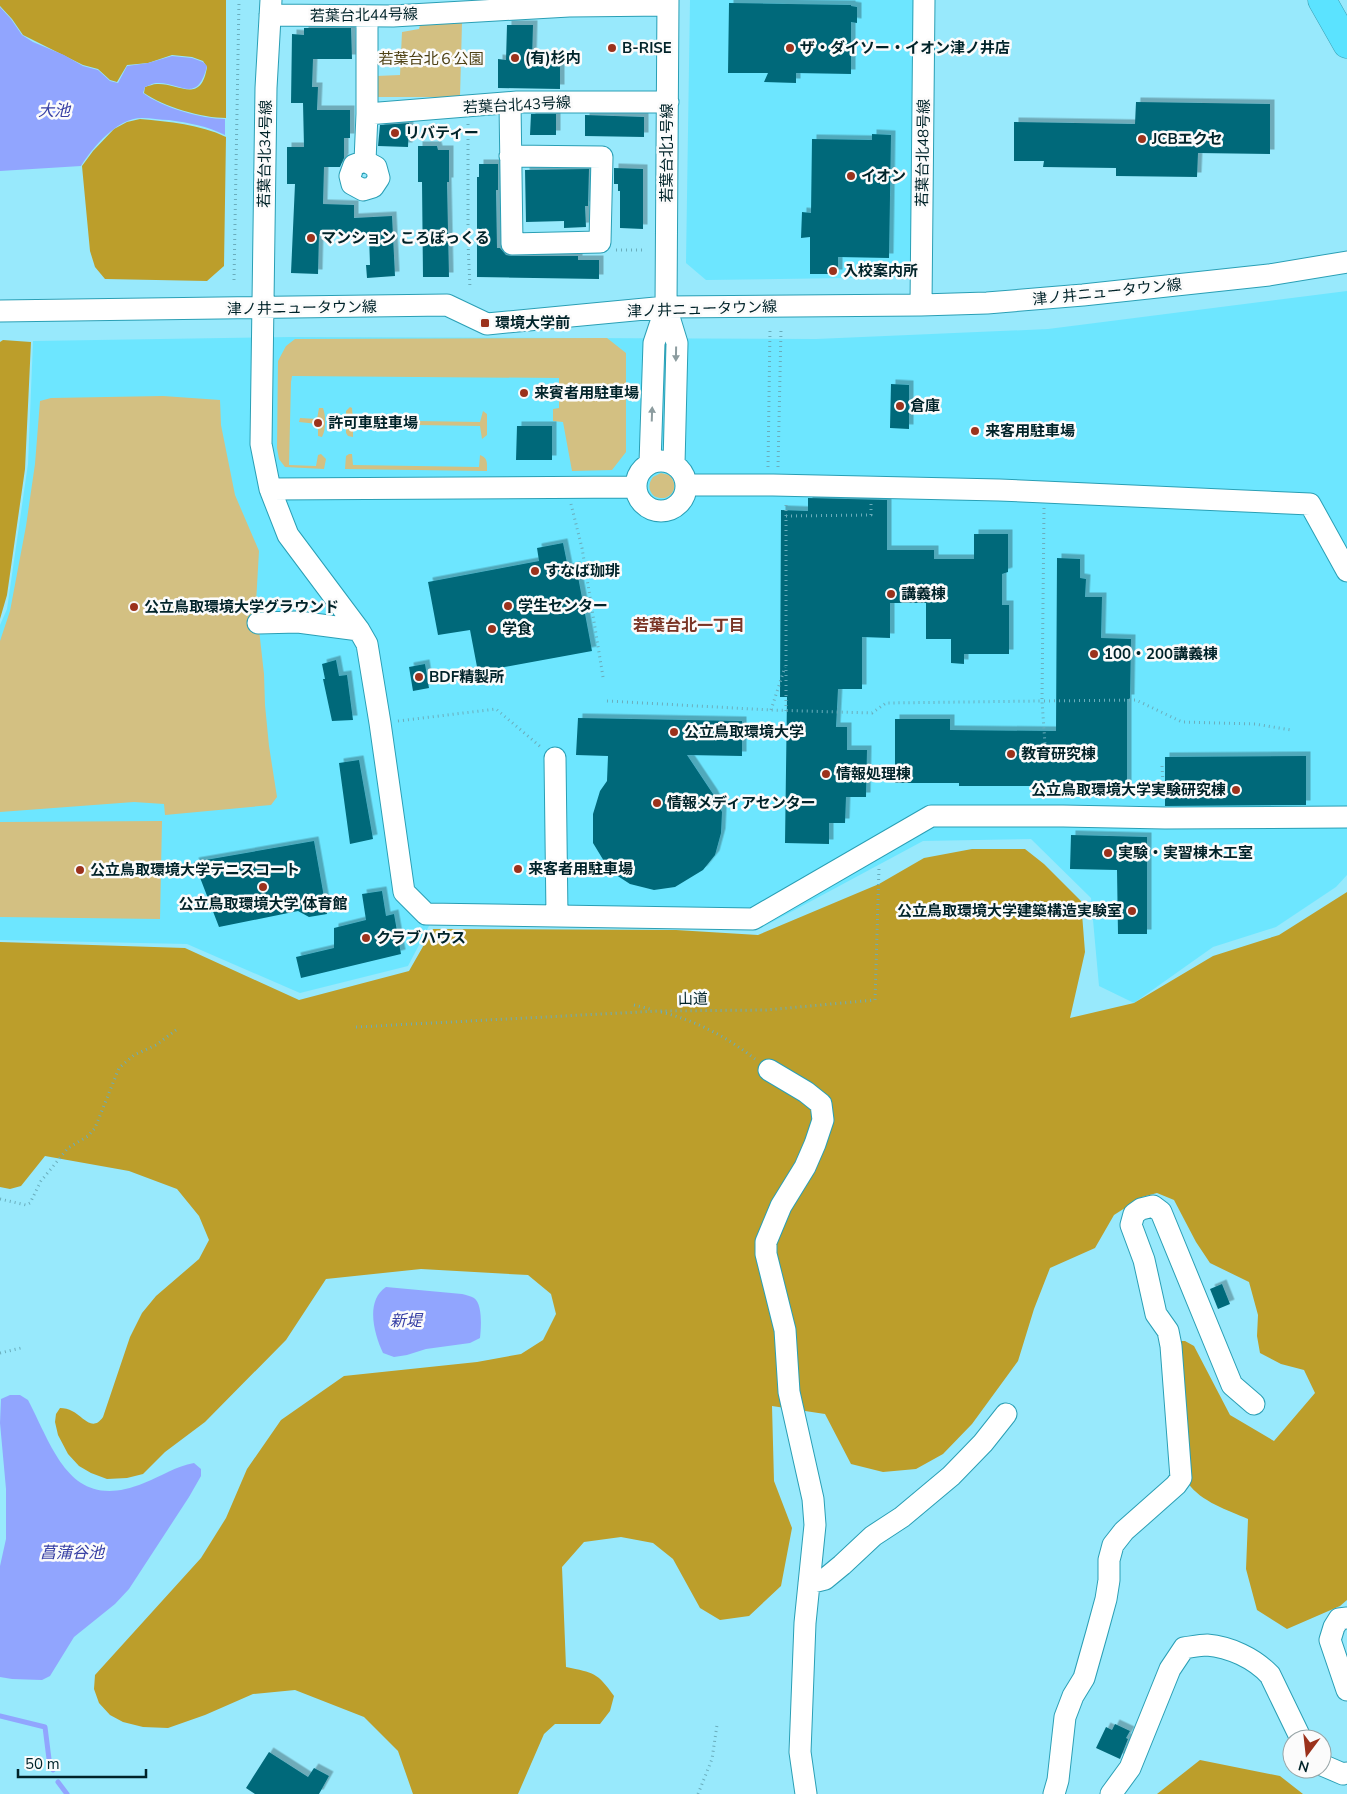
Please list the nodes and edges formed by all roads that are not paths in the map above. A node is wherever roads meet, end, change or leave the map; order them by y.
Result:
1 (924, 0) edge
2 (1309, 0) edge
3 (1322, 0) edge
4 (668, 2) edge
5 (270, 8) edge
6 (367, 16) junction
7 (1347, 44) edge
8 (1347, 49) edge
9 (668, 102) junction
10 (510, 103) junction
11 (367, 114) junction
12 (510, 156) junction
13 (365, 161) dead end
14 (1347, 262) edge
15 (921, 305) junction
16 (666, 306) junction
17 (264, 308) junction
18 (0, 312) edge
19 (650, 463) junction
20 (674, 464) junction
21 (686, 485) junction
22 (636, 487) junction
23 (270, 489) junction
24 (1347, 572) edge
25 (258, 623) dead end
26 (359, 630) junction
27 (555, 758) road end
28 (1347, 817) edge
29 (556, 916) junction
30 (769, 1070) road end
31 (1254, 1404) dead end
32 (1006, 1414) dead end
33 (809, 1583) junction
34 (1347, 1618) edge
35 (1347, 1690) edge
36 (1296, 1729) edge
37 (1332, 1769) edge
38 (1347, 1773) edge
39 (809, 1789) edge
40 (1054, 1794) edge
41 (1112, 1794) edge

1 - 15 street, 若葉台北48号線
2 - 8 street
3 - 7 highway
4 - 6 street, 若葉台北44号線
4 - 9 street, 若葉台北1号線
5 - 6 street, 若葉台北44号線
5 - 17 street, 若葉台北34号線
6 - 11 street
9 - 10 street, 若葉台北43号線
9 - 16 street, 若葉台北1号線
10 - 11 street, 若葉台北43号線
10 - 12 street
11 - 13 street
12 - 12 street
14 - 15 street, 津ノ井ニュータウン線
15 - 16 street, 津ノ井ニュータウン線
16 - 17 street, 津ノ井ニュータウン線
19 -> 16 street
16 -> 20 street
17 - 18 street, 津ノ井ニュータウン線
17 - 23 street, 若葉台北34号線
19 - 20 street
19 - 22 street
20 - 21 street
21 - 22 street
21 - 24 street
22 - 23 street
23 - 26 street, 若葉台北34号線
25 - 26 street
26 - 29 street, 若葉台北34号線
27 - 29 street
28 - 29 street, 若葉台北34号線
30 - 33 street
31 - 40 street
32 - 33 street
33 - 39 street
34 - 35 street
36 - 41 street
37 - 38 street

